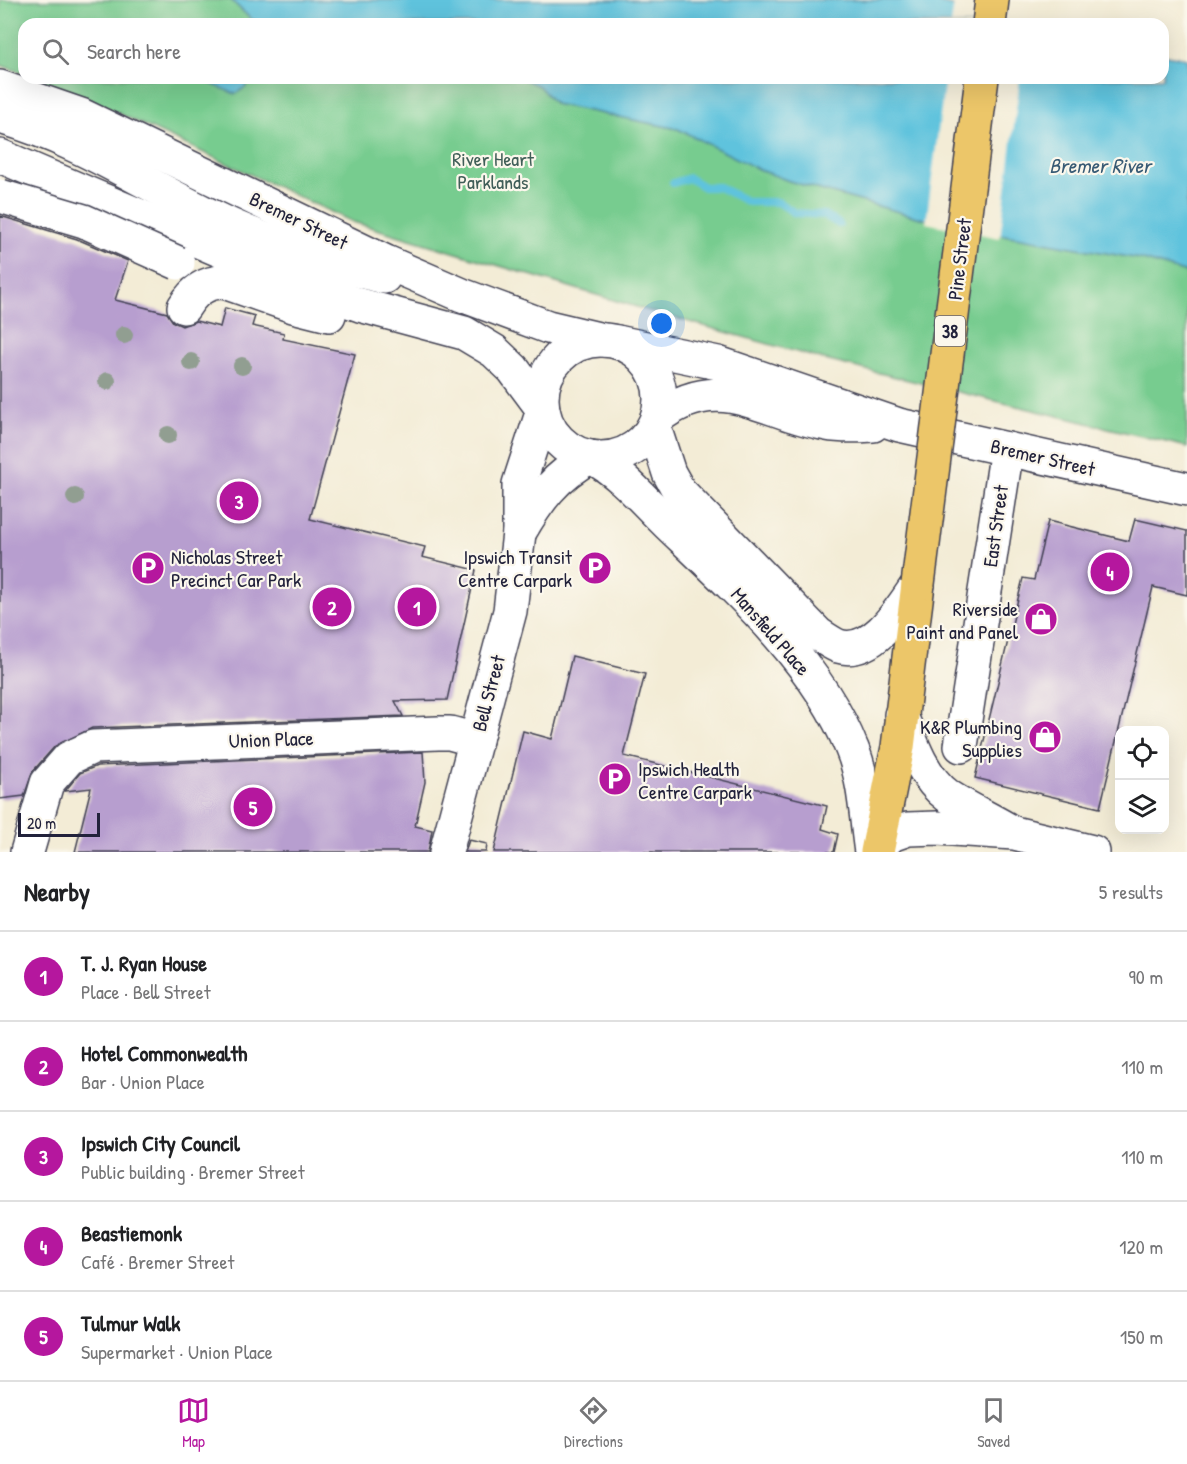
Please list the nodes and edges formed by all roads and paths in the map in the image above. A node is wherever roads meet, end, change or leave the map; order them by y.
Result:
1 (992, 0) edge
2 (990, 18) edge
3 (981, 84) edge
4 (0, 87) edge
5 (0, 117) edge
6 (0, 125) edge
7 (0, 156) edge
8 (0, 196) edge
9 (87, 200) junction
10 (237, 286) junction
11 (489, 306) junction
12 (184, 307) dead end
13 (433, 323) junction
14 (610, 341) junction
15 (543, 409) junction
16 (655, 422) junction
17 (899, 425) junction
18 (1007, 448) junction
19 (592, 457) junction
20 (1187, 489) edge
21 (519, 533) junction
22 (918, 584) junction
23 (901, 715) junction
24 (476, 740) junction
25 (961, 746) dead end
26 (1014, 833) junction
27 (875, 851) edge
28 (27, 852) edge
29 (446, 852) edge
30 (1093, 852) edge

1 - 2 main road
3 - 22 main road, Pine Street / 38, bridge
4 - 11 street, Bremer Street
5 - 11 street
6 - 9 street
7 - 9 street
8 - 10 street, bridge
9 - 13 street
10 - 12 street
10 - 13 street
11 - 14 street, Bremer Street
13 - 15 street
14 - 15 street
14 - 16 street
14 - 17 street, Bremer Street
15 - 19 street
15 - 21 street, Bell Street
16 - 17 street, Bremer Street
16 - 19 street
16 - 22 street, Mansfield Place
17 - 18 street, Bremer Street
18 - 20 street, Bremer Street
18 - 25 street, East Street
19 - 21 street, Bell Street
19 - 27 street, Mansfield Place
21 - 24 street, Bell Street
22 - 23 main road, 38
23 - 26 street
23 - 27 main road, 38
24 - 28 street, Union Place
24 - 29 street, Bell Street
26 - 27 street
26 - 30 street

